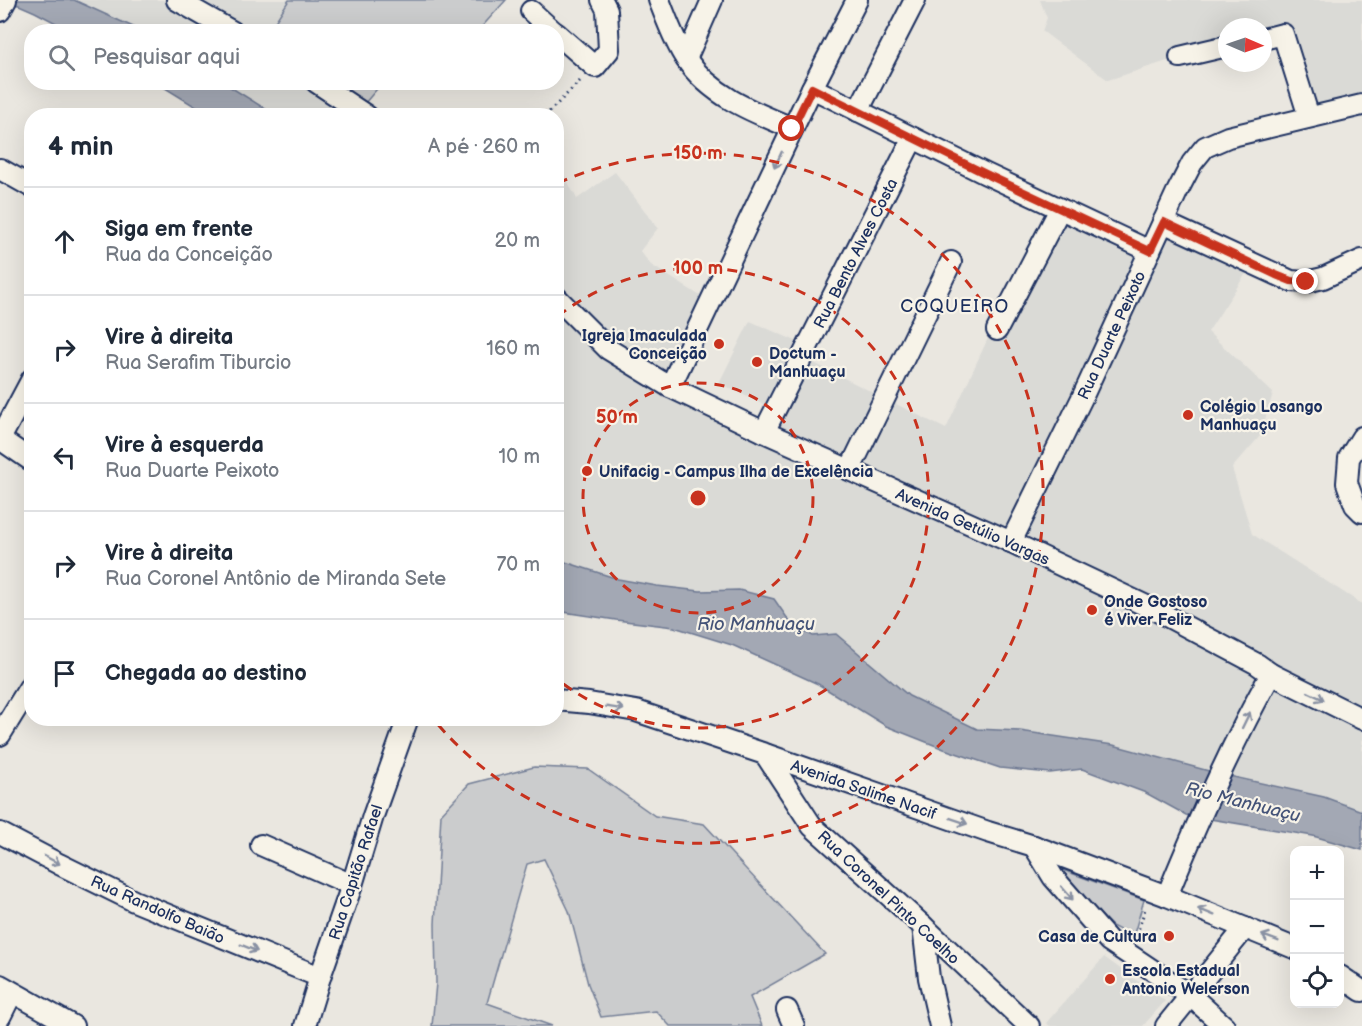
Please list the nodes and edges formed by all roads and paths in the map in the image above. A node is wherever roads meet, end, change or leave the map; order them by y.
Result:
1 (6, 0) edge
2 (177, 0) edge
3 (602, 0) edge
4 (659, 0) edge
5 (712, 0) edge
6 (857, 0) edge
7 (915, 0) edge
8 (0, 11) edge
9 (531, 11) dead end
10 (218, 24) edge
11 (546, 24) edge
12 (1272, 37) edge
13 (564, 40) edge
14 (1218, 48) edge
15 (1180, 57) dead end
16 (686, 59) junction
17 (595, 67) junction
18 (812, 88) junction
19 (327, 90) edge
20 (1362, 105) edge
21 (355, 108) edge
22 (553, 108) edge
23 (858, 111) junction
24 (1309, 117) junction
25 (792, 129) junction
26 (913, 138) junction
27 (0, 169) edge
28 (24, 182) edge
29 (1060, 209) junction
30 (1164, 222) junction
31 (1150, 251) junction
32 (1362, 260) edge
33 (951, 262) dead end
34 (564, 305) edge
35 (997, 330) dead end
36 (670, 387) junction
37 (24, 394) edge
38 (764, 432) junction
39 (1362, 437) edge
40 (0, 439) edge
41 (24, 456) edge
42 (1355, 458) edge
43 (850, 469) junction
44 (1362, 512) edge
45 (1011, 542) junction
46 (1271, 674) junction
47 (24, 695) edge
48 (564, 701) edge
49 (1362, 719) edge
50 (3, 725) edge
51 (405, 726) edge
52 (765, 754) junction
53 (0, 833) edge
54 (261, 845) dead end
55 (1034, 846) junction
56 (352, 885) junction
57 (1159, 893) junction
58 (923, 926) junction
59 (1245, 928) junction
60 (1126, 936) dead end
61 (1290, 946) edge
62 (320, 977) junction
63 (1344, 979) edge
64 (6, 989) edge
65 (1362, 991) edge
66 (1191, 996) junction
67 (0, 1017) edge
68 (73, 1026) edge
69 (305, 1026) edge
70 (940, 1026) edge
71 (1029, 1026) edge
72 (1166, 1026) edge
73 (1224, 1026) edge

1 - 8 street
2 - 10 street
3 - 17 street
4 - 16 street
5 - 16 street
6 - 18 street
7 - 23 street
9 - 11 street
12 - 24 street
13 - 17 street
14 - 15 street
16 - 25 street
17 - 22 path
18 - 23 street
18 - 25 street
19 - 21 street
20 - 24 street, Rua Duarte Peixoto
23 - 26 street
24 - 30 street, Rua Duarte Peixoto
25 -> 36 street
26 - 29 street
26 - 38 street, Rua Bento Alves Costa
27 - 28 street
29 - 31 street
29 - 35 street
30 - 31 street, Rua Duarte Peixoto
30 - 32 street
31 - 45 street, Rua Duarte Peixoto
33 - 43 street
34 - 36 street, Avenida Getúlio Vargas
36 - 38 street, Avenida Getúlio Vargas
37 - 40 street
38 - 43 street, Avenida Getúlio Vargas
39 - 42 street
40 - 41 street
42 - 44 street
43 - 45 street, Avenida Getúlio Vargas
45 - 46 street, Avenida Getúlio Vargas
46 -> 49 street, Avenida Getúlio Vargas
57 -> 46 street
47 - 50 street
48 -> 52 street, Avenida Salime Nacif
51 - 56 street, Rua Capitão Rafael
52 -> 55 street, Avenida Salime Nacif
52 - 58 street, Rua Coronel Pinto Coelho
53 -> 62 street, Rua Randolfo Baião
54 - 56 street
55 - 57 street, Avenida Salime Nacif
55 -> 66 street
56 - 62 street, Rua Capitão Rafael
59 -> 57 street, Avenida Salime Nacif
57 - 60 path
58 - 70 street
58 - 71 street, Rua Coronel Pinto Coelho
61 -> 59 street
59 - 66 street
62 - 69 street, Rua Capitão Rafael
63 - 65 street
64 - 67 street
64 - 68 street
66 - 72 street
66 - 73 street

